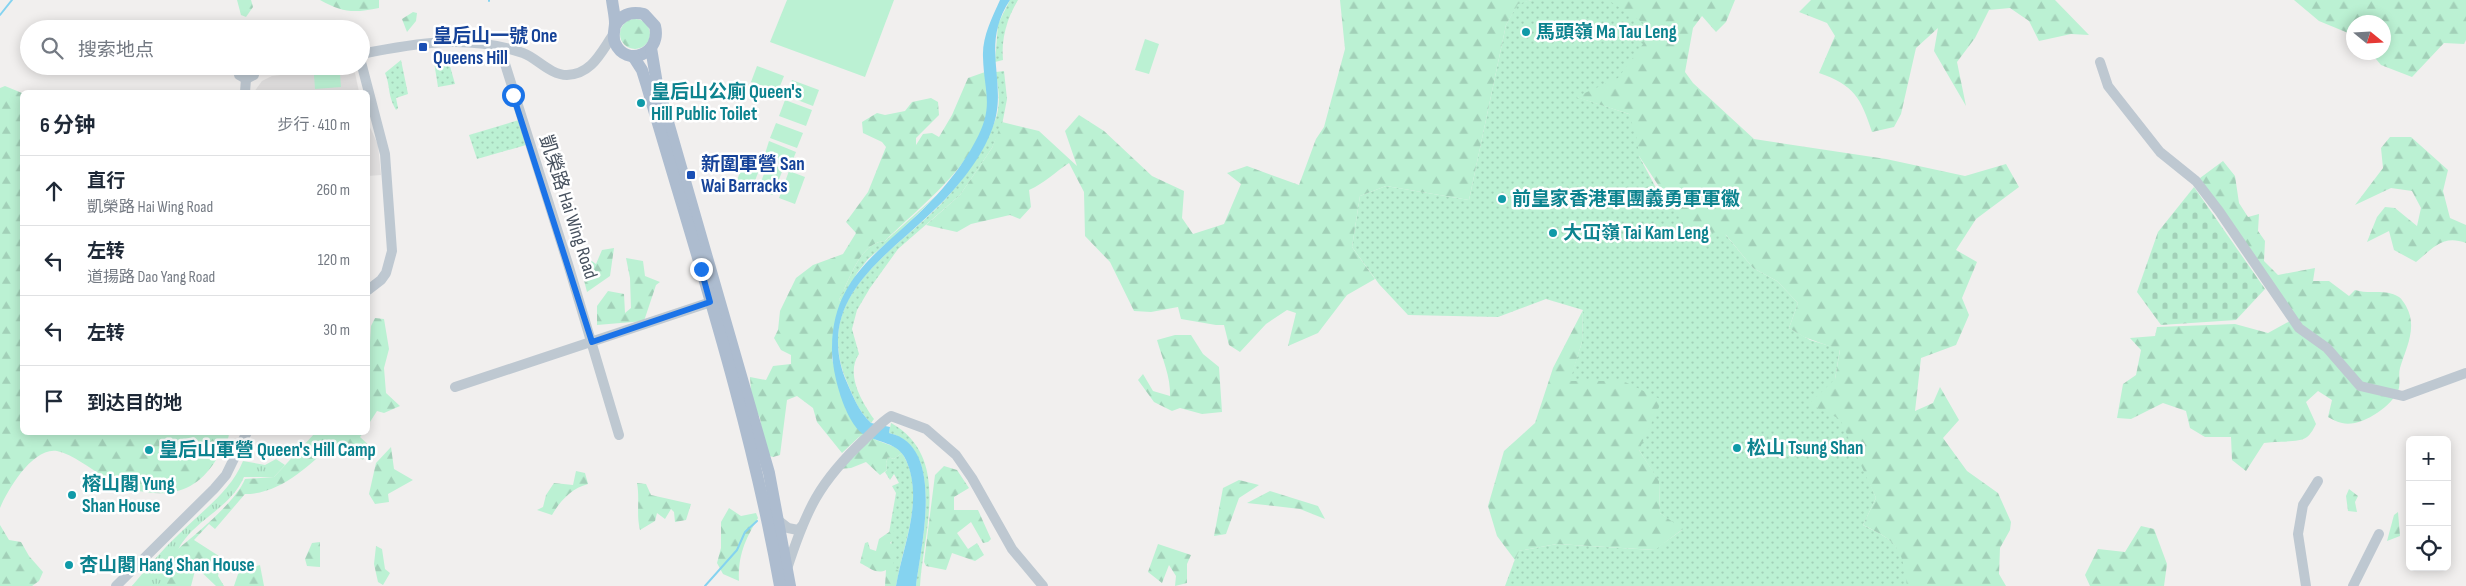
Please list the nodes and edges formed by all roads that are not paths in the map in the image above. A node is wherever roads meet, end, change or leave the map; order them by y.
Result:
1 (612, 0) edge
2 (629, 0) edge
3 (640, 13) junction
4 (614, 30) junction
5 (500, 48) junction
6 (651, 48) junction
7 (370, 52) edge
8 (628, 54) junction
9 (600, 56) junction
10 (2100, 62) dead end
11 (239, 75) edge
12 (253, 75) edge
13 (364, 75) edge
14 (246, 78) junction
15 (245, 90) edge
16 (368, 90) edge
17 (370, 96) edge
18 (370, 289) edge
19 (710, 302) junction
20 (592, 342) junction
21 (2466, 373) edge
22 (455, 387) dead end
23 (619, 434) dead end
24 (246, 435) edge
25 (2318, 481) dead end
26 (778, 521) junction
27 (802, 526) junction
28 (2379, 534) dead end
29 (787, 570) junction
30 (116, 586) edge
31 (780, 586) edge
32 (790, 586) edge
33 (1043, 586) edge
34 (2306, 586) edge
35 (2353, 586) edge

1 - 4 main road
2 - 3 main road
3 - 4 main road
3 - 6 main road
4 - 8 main road
4 - 9 street
5 - 7 street
5 - 9 street
5 - 20 street, 凱榮路 Hai Wing Road
6 - 8 main road
6 - 26 main road
8 - 9 street
8 - 19 main road
10 - 21 street
11 - 14 street
12 - 14 street
13 - 16 street
14 - 15 street
17 - 18 street
19 - 20 street
19 - 31 main road
20 - 22 street
20 - 23 street, 凱榮路 Hai Wing Road
24 - 30 street
25 - 34 street
26 - 27 street
26 - 29 main road
27 - 29 street
27 - 33 street
28 - 35 street
29 - 32 main road

